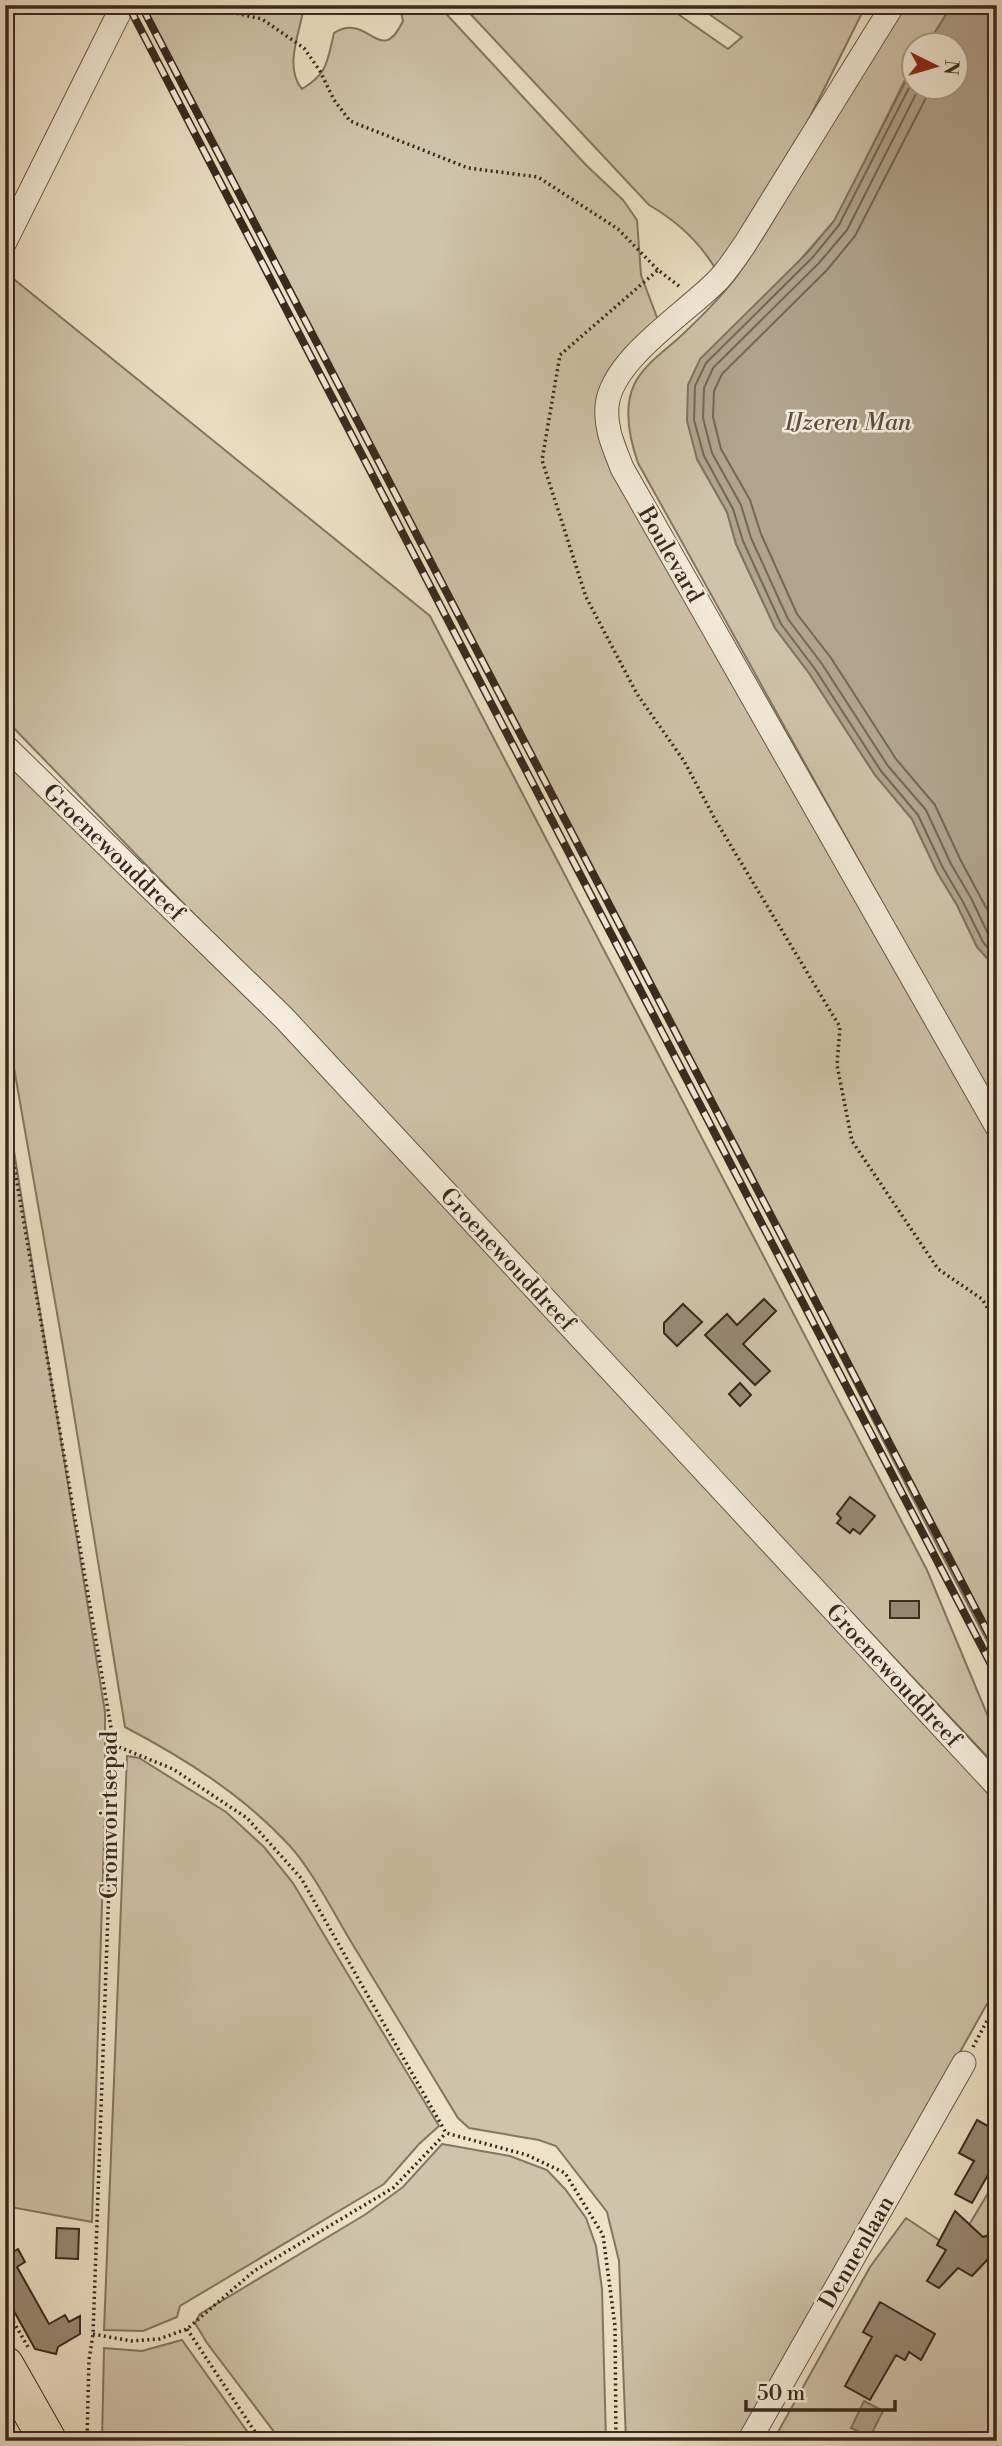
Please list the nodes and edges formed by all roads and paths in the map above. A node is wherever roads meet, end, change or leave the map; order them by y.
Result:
1 (123, 5) edge
2 (200, 5) edge
3 (893, 5) edge
4 (5, 242) edge
5 (658, 270) junction
6 (696, 299) junction
7 (5, 746) edge
8 (5, 1113) edge
9 (997, 1128) edge
10 (997, 1323) edge
11 (114, 1745) junction
12 (997, 1786) edge
13 (997, 2002) edge
14 (964, 2063) joint
15 (446, 2133) junction
16 (187, 2329) junction
17 (93, 2334) junction
18 (5, 2365) edge
19 (48, 2441) edge
20 (87, 2441) edge
21 (261, 2441) edge
22 (616, 2441) edge
23 (749, 2441) edge

1 - 4 street
2 - 5 path
3 - 6 street, Boulevard
5 - 6 path
5 - 10 path
6 - 9 street, Boulevard
7 - 12 street, Groenewouddreef
8 - 11 path, Cromvoirtsepad
11 - 15 path
11 - 17 path, Cromvoirtsepad
13 - 14 path
14 - 23 street, Dennenlaan
15 - 16 path
15 - 22 path
16 - 17 path
16 - 21 path
17 - 20 path, Cromvoirtsepad
18 - 19 main road

